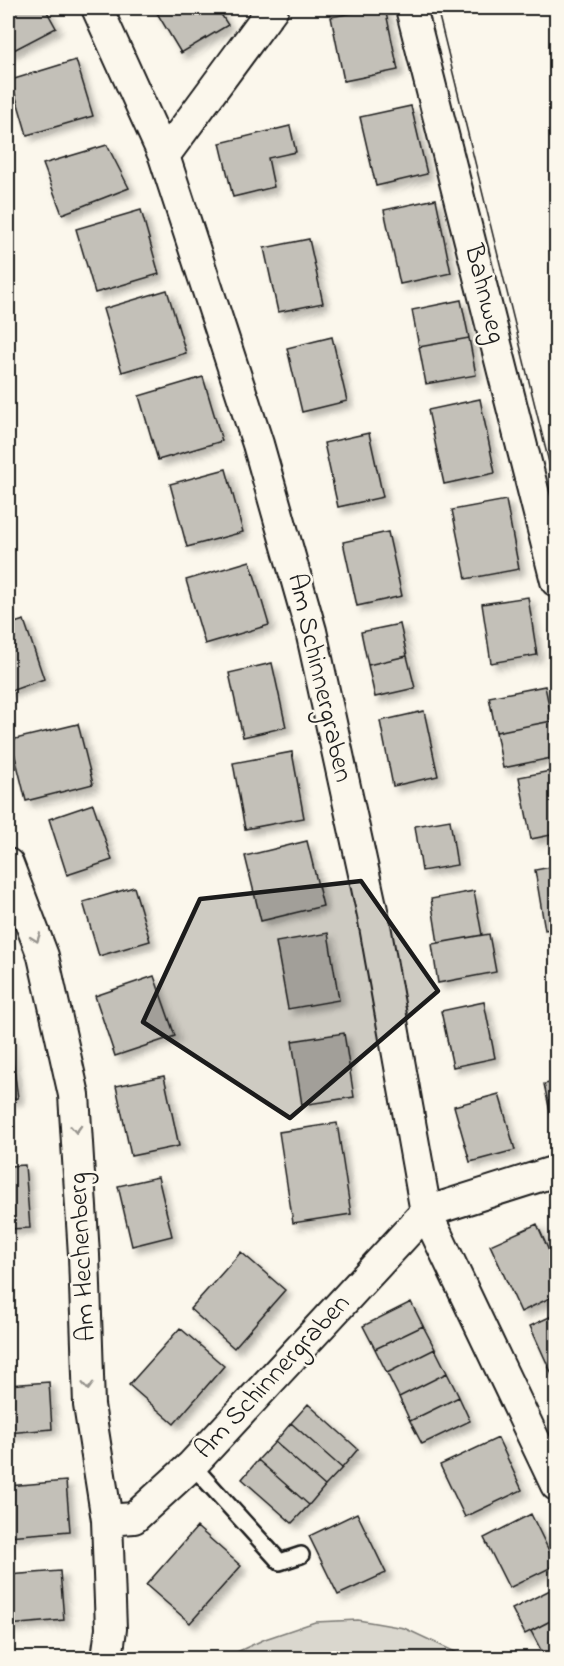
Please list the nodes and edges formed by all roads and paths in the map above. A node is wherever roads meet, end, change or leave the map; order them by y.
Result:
1 (97, 8) edge
2 (273, 8) edge
3 (411, 8) edge
4 (164, 156) junction
5 (556, 581) edge
6 (8, 864) edge
7 (556, 1171) edge
8 (426, 1212) junction
9 (192, 1465) junction
10 (556, 1485) edge
11 (107, 1521) junction
12 (301, 1556) dead end
13 (107, 1659) edge

1 - 4 street, Am Schinnergraben
2 - 4 street
3 - 5 street, Bahnweg
4 - 8 street, Am Schinnergraben
6 -> 11 street, Am Hechenberg
7 - 8 street, Am Schinnergraben
8 - 9 street, Am Schinnergraben
8 - 10 street
9 - 11 street, Am Schinnergraben
9 - 12 lane
11 - 13 street, Am Hechenberg

